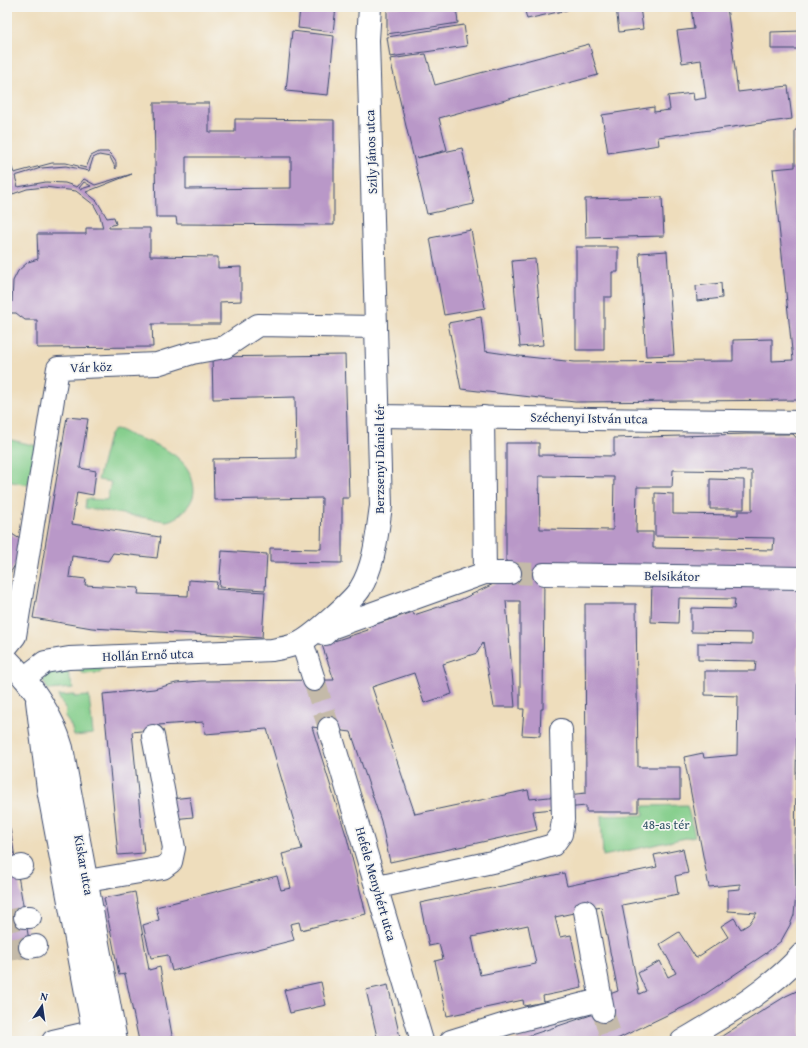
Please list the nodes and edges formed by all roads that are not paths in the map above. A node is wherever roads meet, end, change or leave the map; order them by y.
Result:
1 (370, 7) edge
2 (376, 297) joint
3 (376, 327) junction
4 (379, 416) junction
5 (483, 417) junction
6 (800, 422) edge
7 (485, 573) junction
8 (510, 573) tunnel mouth
9 (544, 574) tunnel mouth
10 (800, 578) dead end
11 (7, 646) edge
12 (304, 647) junction
13 (7, 659) edge
14 (314, 680) tunnel mouth
15 (30, 687) junction
16 (329, 728) tunnel mouth
17 (561, 730) dead end
18 (153, 736) dead end
19 (48, 788) junction
20 (76, 821) junction
21 (87, 881) junction
22 (378, 887) junction
23 (585, 911) dead end
24 (801, 955) edge
25 (104, 1035) edge
26 (53, 1041) edge
27 (422, 1041) edge
28 (451, 1041) edge
29 (682, 1041) edge

1 - 2 street, Szily János utca
2 - 3 street, Berzsenyi Dániel tér
3 - 4 street, Berzsenyi Dániel tér
3 - 11 street, Vár köz
4 - 5 street, Széchenyi István utca
4 - 12 street, Berzsenyi Dániel tér
5 - 6 street, Széchenyi István utca
5 - 7 street
7 - 8 street
7 - 12 street
9 - 10 street, Belsikátor
12 - 14 street
12 - 15 street, Hollán Ernő utca
13 - 15 street
15 - 19 street, Kiskar utca
15 - 20 street, Kiskar utca
16 - 22 street, Hefele Menyhért utca
17 - 22 street
18 - 21 street
19 - 20 street
19 - 25 street, Kiskar utca
20 - 21 street, Kiskar utca
21 - 25 street, Kiskar utca
22 - 27 street, Hefele Menyhért utca
23 - 28 street
24 - 29 street
25 - 26 street

